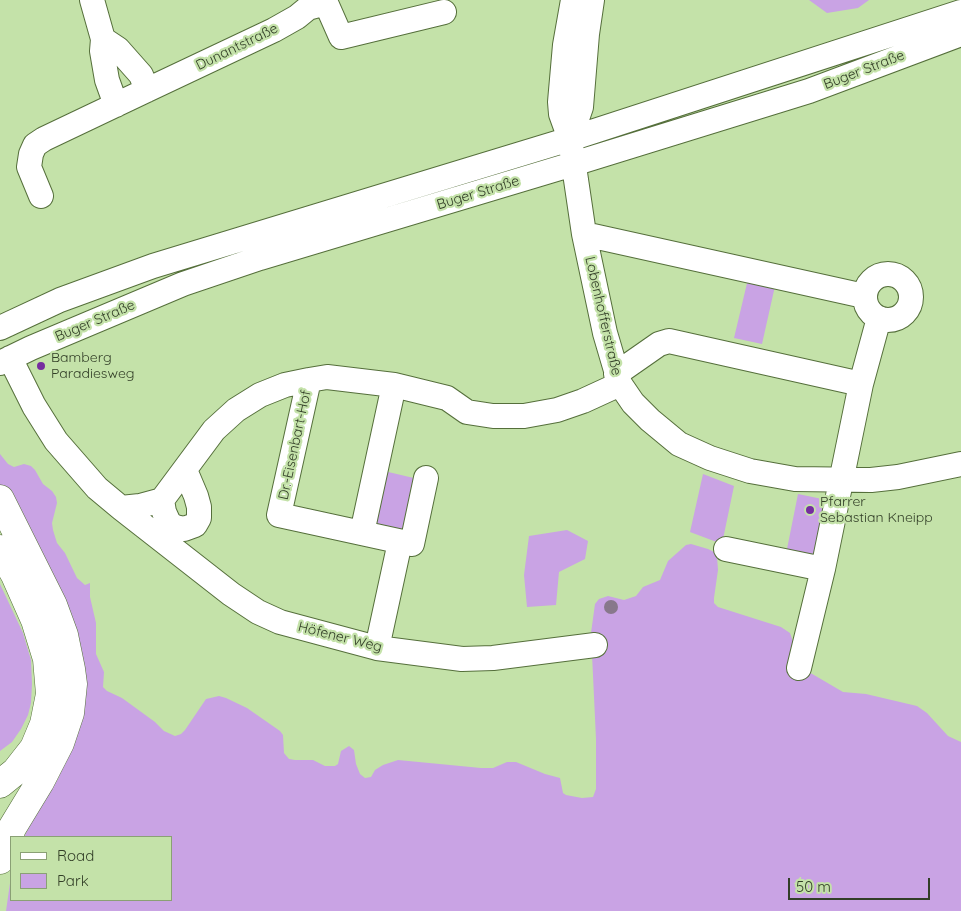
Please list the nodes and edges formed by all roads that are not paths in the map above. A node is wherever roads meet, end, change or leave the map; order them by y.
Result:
1 (92, 0) edge
2 (573, 0) edge
3 (592, 0) edge
4 (326, 1) edge
5 (444, 12) dead end
6 (961, 12) edge
7 (961, 34) edge
8 (103, 40) junction
9 (147, 90) junction
10 (116, 105) junction
11 (570, 139) junction
12 (573, 164) junction
13 (41, 196) dead end
14 (584, 234) junction
15 (864, 296) junction
16 (879, 318) junction
17 (0, 328) edge
18 (5, 361) edge
19 (618, 379) junction
20 (309, 380) junction
21 (862, 384) junction
22 (394, 385) junction
23 (961, 464) edge
24 (185, 470) junction
25 (426, 478) dead end
26 (842, 481) junction
27 (0, 499) edge
28 (162, 500) junction
29 (121, 508) junction
30 (362, 533) junction
31 (174, 538) junction
32 (400, 542) junction
33 (0, 549) edge
34 (726, 549) dead end
35 (823, 569) junction
36 (595, 645) dead end
37 (377, 648) junction
38 (799, 668) dead end
39 (0, 784) edge
40 (0, 860) edge

1 - 8 street
2 - 11 street
3 - 11 street
4 - 5 street, Dunantstraße
4 - 9 street, Dunantstraße
6 - 11 street, Buger Straße
7 - 12 street, Buger Straße
8 - 9 street
8 - 10 street
9 - 10 street, Dunantstraße
10 - 13 street, Dunantstraße
11 - 12 street, Lobenhofferstraße
11 - 17 street, Buger Straße
12 - 14 street, Lobenhofferstraße
12 - 18 street, Buger Straße
14 - 15 street, Lobenhofferstraße
14 - 19 street, Lobenhofferstraße
15 - 16 street
15 - 16 street
16 - 21 street
18 - 29 street, Höfener Weg
19 - 21 street
19 - 22 street
19 - 26 street, Lobenhofferstraße
20 - 22 street
20 - 24 street
20 - 30 street, Dr.-Eisenbart-Hof
21 - 26 street
22 - 30 street
23 - 26 street, Lobenhofferstraße
24 - 28 street
24 - 31 street
25 - 32 street
26 - 35 street
27 - 40 main road
28 - 29 street
28 - 31 street
29 - 31 street, Höfener Weg
30 - 32 street, Dr.-Eisenbart-Hof
31 - 37 street, Höfener Weg
32 - 37 street
33 - 39 main road
34 - 35 street
35 - 38 street
36 - 37 street, Höfener Weg

